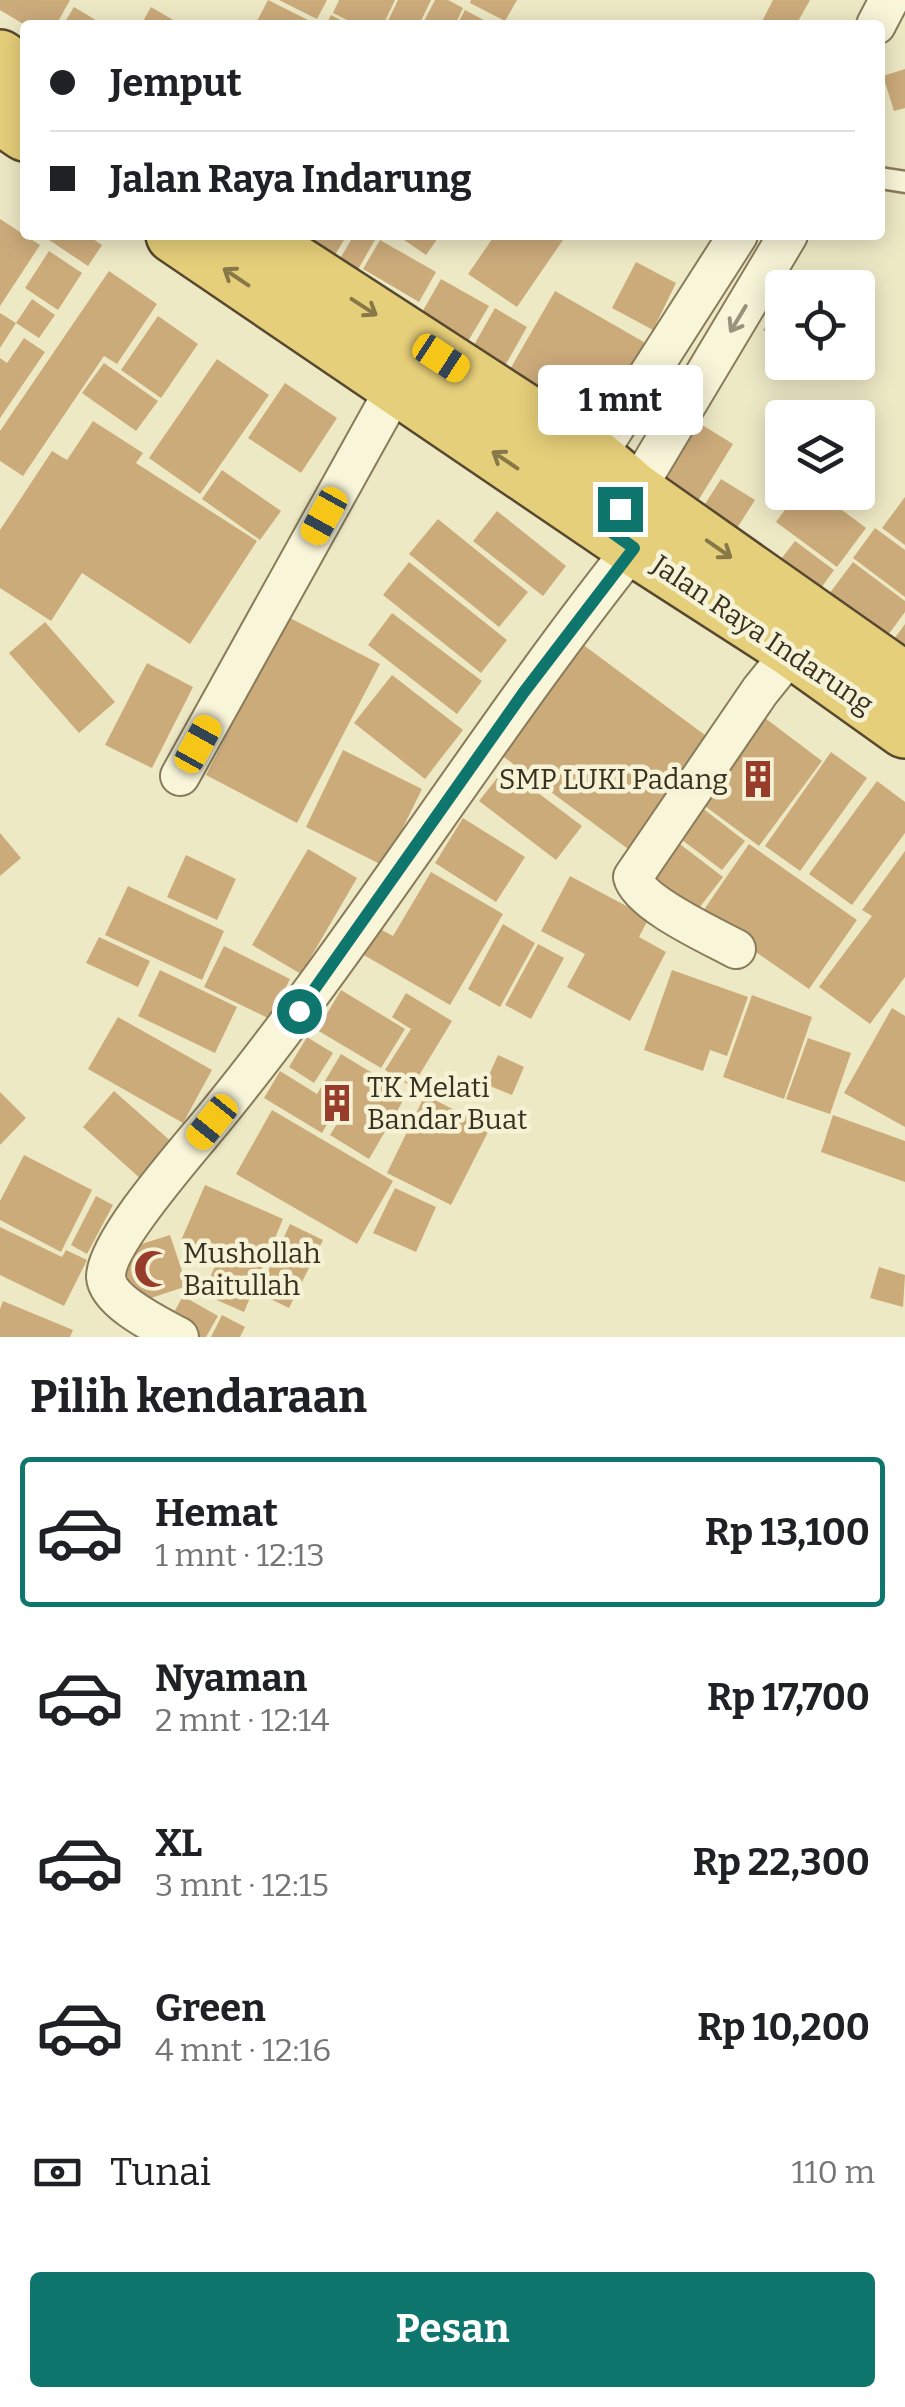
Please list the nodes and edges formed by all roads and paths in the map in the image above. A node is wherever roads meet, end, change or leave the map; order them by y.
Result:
1 (181, 240) edge
2 (259, 240) edge
3 (736, 240) edge
4 (785, 240) edge
5 (396, 387) junction
6 (617, 506) junction
7 (793, 650) junction
8 (905, 681) edge
9 (905, 730) edge
10 (180, 776) dead end
11 (736, 950) dead end
12 (180, 1337) edge

5 -> 1 highway, Jalan Raya Indarung
2 -> 6 highway, Jalan Raya Indarung
3 - 6 street
4 -> 6 street
6 -> 5 highway, Jalan Raya Indarung
5 - 10 street
6 - 7 highway, Jalan Raya Indarung
6 -> 8 highway, Jalan Raya Indarung
6 - 12 street
7 - 9 highway, Jalan Raya Indarung
7 - 11 street

